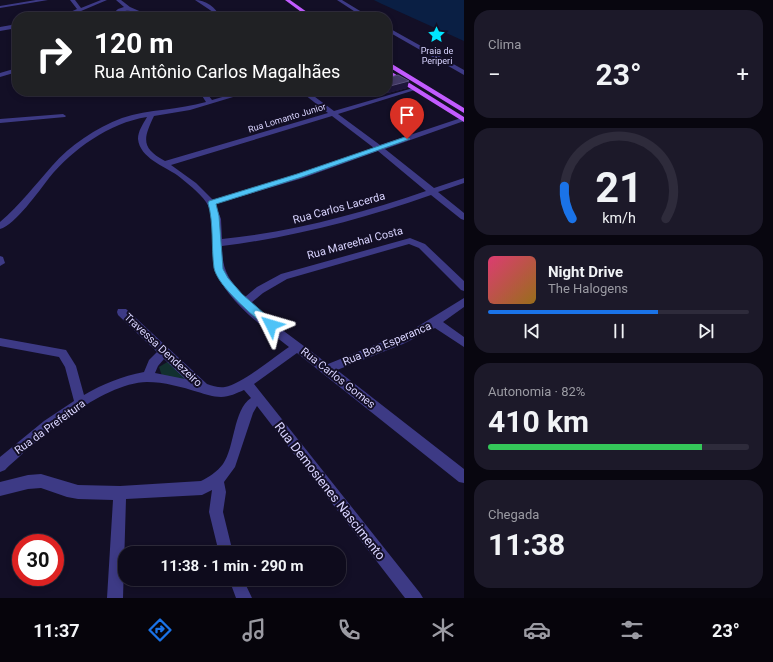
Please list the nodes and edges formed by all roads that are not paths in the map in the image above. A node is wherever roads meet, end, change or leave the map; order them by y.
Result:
1 (46, 0) edge
2 (72, 0) edge
3 (105, 0) edge
4 (118, 0) edge
5 (197, 0) edge
6 (339, 0) edge
7 (285, 2) edge
8 (0, 7) edge
9 (128, 8) junction
10 (81, 10) junction
11 (76, 12) edge
12 (118, 12) edge
13 (138, 12) edge
14 (215, 12) edge
15 (296, 12) edge
16 (302, 12) edge
17 (359, 12) edge
18 (12, 27) edge
19 (0, 29) edge
20 (392, 32) edge
21 (398, 36) junction
22 (392, 38) edge
23 (392, 66) edge
24 (12, 71) edge
25 (464, 73) edge
26 (0, 74) edge
27 (392, 75) edge
28 (415, 89) junction
29 (205, 96) edge
30 (233, 96) edge
31 (310, 96) edge
32 (391, 96) edge
33 (392, 96) edge
34 (210, 103) junction
35 (464, 111) edge
36 (332, 113) junction
37 (151, 115) junction
38 (63, 116) dead end
39 (464, 120) edge
40 (0, 121) edge
41 (379, 148) junction
42 (166, 164) junction
43 (464, 180) edge
44 (433, 191) junction
45 (211, 203) junction
46 (464, 217) edge
47 (0, 226) edge
48 (217, 243) junction
49 (0, 259) edge
50 (0, 263) edge
51 (464, 288) edge
52 (244, 302) junction
53 (464, 302) edge
54 (122, 312) dead end
55 (436, 324) junction
56 (0, 342) edge
57 (464, 343) edge
58 (297, 346) junction
59 (165, 351) junction
60 (328, 369) junction
61 (148, 377) junction
62 (246, 383) junction
63 (204, 389) junction
64 (258, 399) junction
65 (80, 403) junction
66 (0, 466) edge
67 (464, 477) edge
68 (217, 480) junction
69 (0, 489) edge
70 (120, 493) junction
71 (224, 546) edge
72 (239, 586) edge
73 (115, 598) edge
74 (244, 598) edge
75 (415, 598) edge

1 - 8 street
2 - 10 street
3 - 10 street
4 - 9 street
5 - 14 street
6 - 17 street
7 - 15 main road
7 - 16 main road
9 - 12 street
9 - 13 street
10 - 11 street
18 - 19 street
20 - 21 street
21 - 22 street
21 - 25 street
23 - 35 main road
24 - 26 street
27 - 28 main road
28 - 33 street, Rua Lomanto Junior
28 - 39 main road
29 - 34 street
30 - 34 street
31 - 36 street
32 - 36 street, Rua Lomanto Junior
34 - 37 street
36 - 41 street
36 - 42 street, Rua Lomanto Junior
37 - 42 street, Rua Carlos Gomes
37 - 47 street
38 - 40 street
39 - 41 street
41 - 44 street
41 - 45 street
42 - 45 street, Rua Carlos Gomes
43 - 44 street, Rua Carlos Lacerda
44 - 46 street
44 - 48 street, Rua Carlos Lacerda
45 - 48 street, Rua Carlos Gomes
48 - 52 street, Rua Carlos Gomes
49 - 50 street
51 - 52 street, Rua Mareehal Costa
52 - 58 street, Rua Carlos Gomes
53 - 55 street, Rua Boa Esperanca
54 - 59 street, Travessa Dendezeiro
55 - 57 street
55 - 60 street, Rua Boa Esperanca
56 - 65 street
58 - 60 street, Rua Carlos Gomes
58 - 62 street, Rua da Prefeitura
59 - 61 street
59 - 63 street, Travessa Dendezeiro
60 - 67 street, Rua Carlos Gomes
61 - 63 street, Rua da Prefeitura
61 - 65 street, Rua da Prefeitura
62 - 63 street, Rua da Prefeitura
62 - 64 street, Rua Demosienes Nascimento
64 - 68 street
64 - 75 street, Rua Demosienes Nascimento
65 - 66 street, Rua da Prefeitura
68 - 70 street
68 - 71 street
69 - 70 street
70 - 73 street
72 - 74 street

